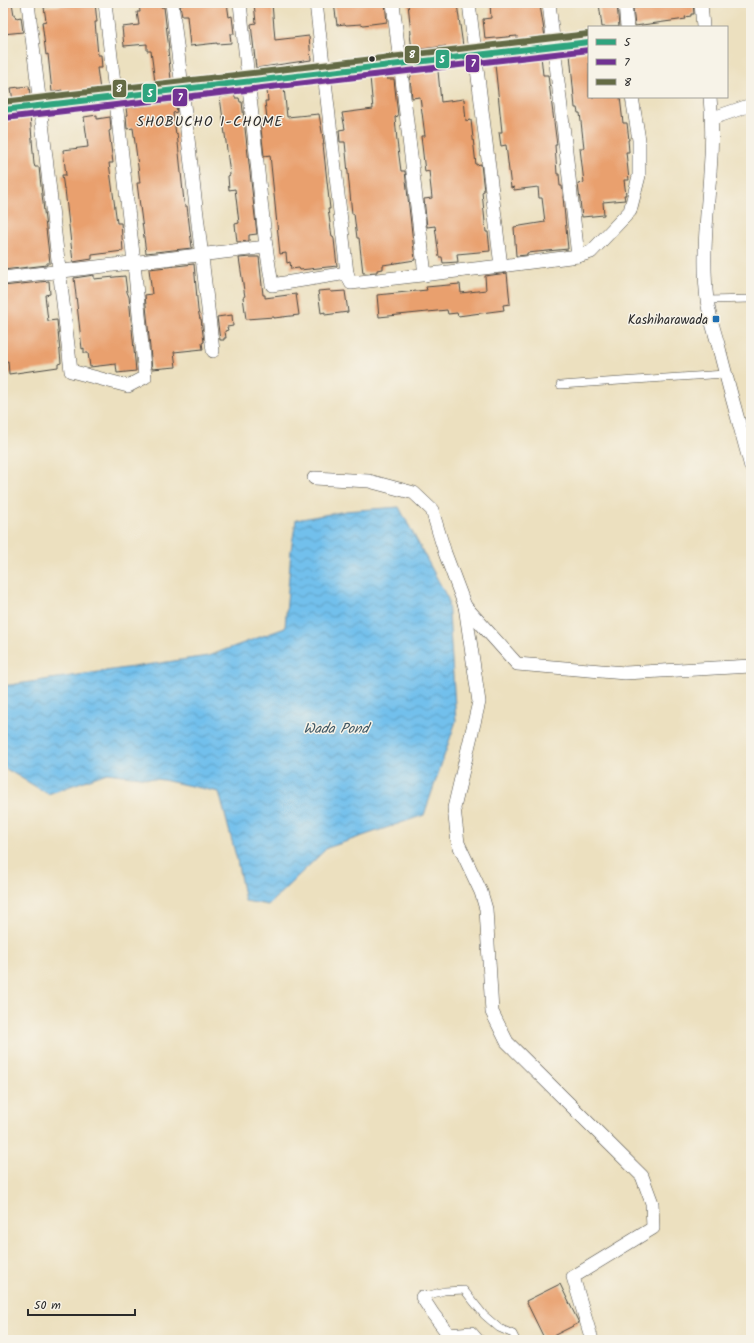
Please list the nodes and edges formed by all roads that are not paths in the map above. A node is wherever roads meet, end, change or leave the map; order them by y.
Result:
1 (28, 3) edge
2 (104, 3) edge
3 (172, 3) edge
4 (240, 3) edge
5 (316, 3) edge
6 (393, 3) edge
7 (469, 3) edge
8 (549, 3) edge
9 (625, 3) edge
10 (700, 3) edge
11 (628, 26) edge
12 (703, 26) edge
13 (588, 42) edge
14 (554, 46) junction
15 (476, 55) junction
16 (400, 64) junction
17 (325, 73) junction
18 (249, 82) junction
19 (182, 89) junction
20 (116, 97) junction
21 (632, 98) edge
22 (710, 98) edge
23 (751, 105) edge
24 (40, 106) junction
25 (3, 110) edge
26 (712, 118) junction
27 (266, 247) junction
28 (202, 255) junction
29 (578, 256) junction
30 (134, 263) junction
31 (501, 266) junction
32 (59, 272) junction
33 (347, 273) junction
34 (426, 275) junction
35 (3, 278) edge
36 (751, 299) edge
37 (707, 300) junction
38 (213, 351) dead end
39 (725, 374) junction
40 (560, 385) dead end
41 (751, 467) edge
42 (314, 478) dead end
43 (465, 606) junction
44 (751, 666) edge
45 (422, 1297) joint
46 (477, 1340) edge
47 (516, 1340) edge
48 (592, 1340) edge

1 - 24 street
2 - 20 street
3 - 19 street
4 - 18 street
5 - 17 street
6 - 16 street
7 - 15 street
8 - 14 street
9 - 11 street
10 - 12 street
13 - 14 street
14 - 15 street
14 - 29 street
15 - 16 street
15 - 31 street
16 - 17 street
16 - 34 street
17 - 18 street
17 - 33 street
18 - 19 street
18 - 27 street
19 - 20 street
19 - 28 street
20 - 24 street
20 - 30 street
21 - 29 street
22 - 26 street
23 - 26 street
24 - 25 street
24 - 32 street
26 - 37 street
27 - 28 street
27 - 33 street
28 - 30 street
28 - 38 street
29 - 31 street
30 - 32 street
30 - 32 street
31 - 34 street
32 - 35 street
33 - 34 street
36 - 37 lane
37 - 39 street
39 - 40 lane
39 - 41 street
42 - 43 street
43 - 44 street
43 - 48 street
45 - 46 street
45 - 47 lane

